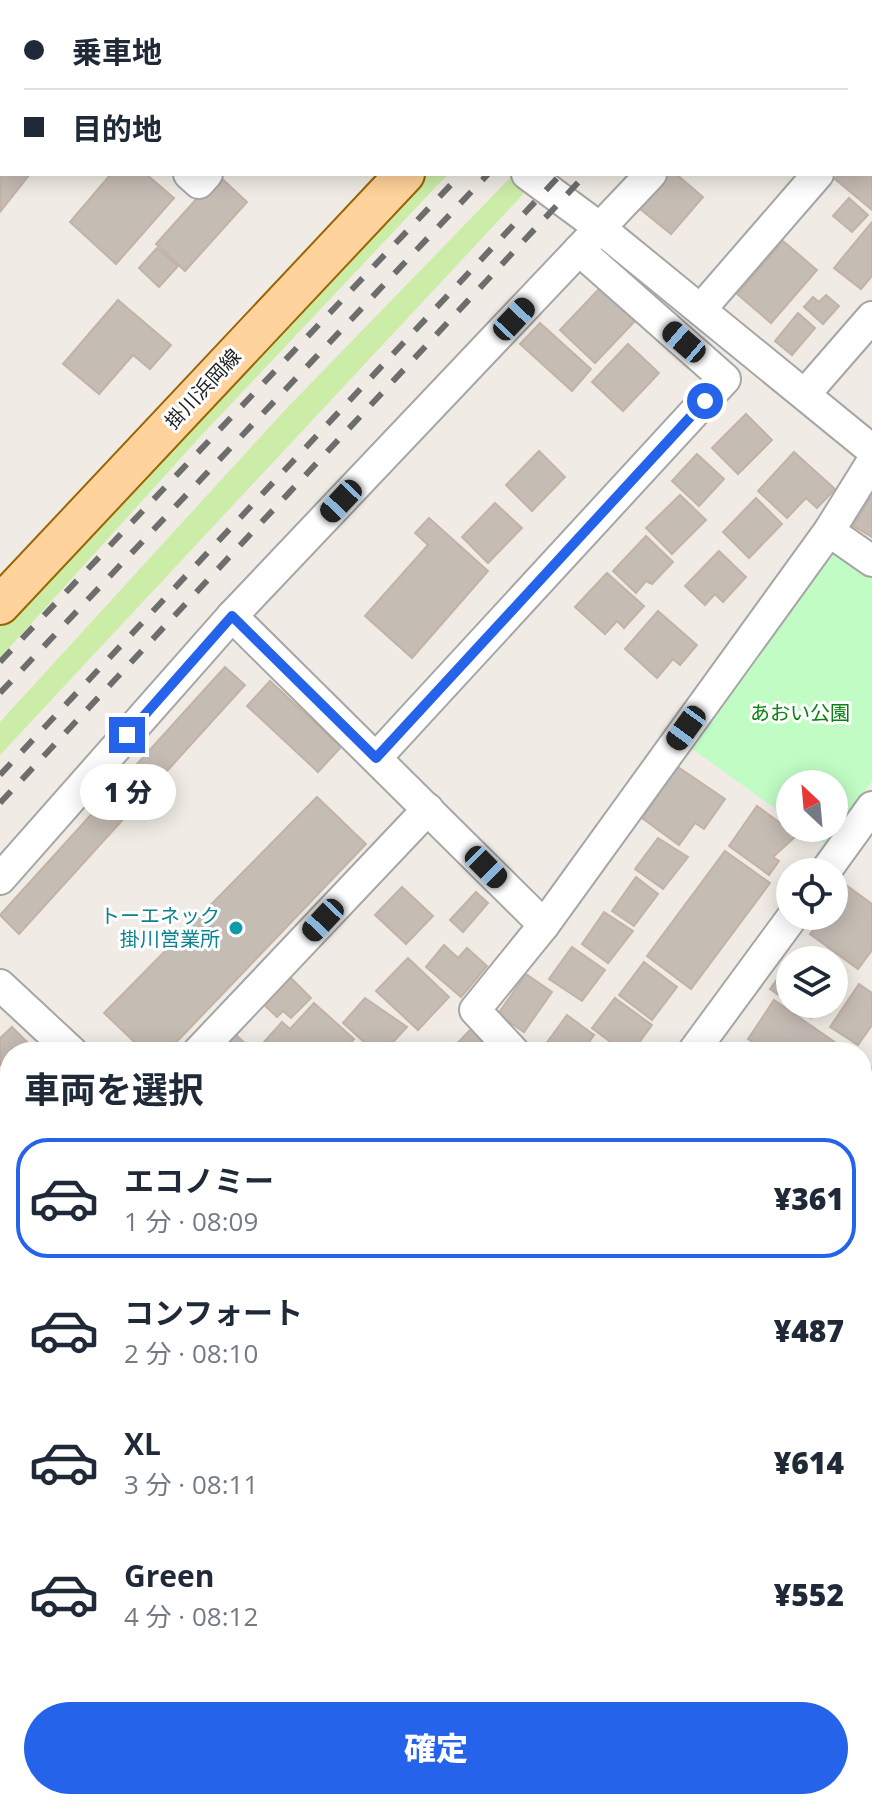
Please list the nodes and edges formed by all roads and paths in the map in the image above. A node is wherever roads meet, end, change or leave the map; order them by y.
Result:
1 (403, 176) edge
2 (530, 176) edge
3 (649, 176) edge
4 (816, 176) edge
5 (600, 228) junction
6 (579, 250) junction
7 (701, 309) junction
8 (872, 317) edge
9 (805, 394) junction
10 (872, 450) edge
11 (872, 462) edge
12 (829, 531) junction
13 (872, 561) edge
14 (0, 605) edge
15 (232, 616) junction
16 (376, 758) junction
17 (872, 807) edge
18 (428, 809) junction
19 (835, 858) edge
20 (0, 879) edge
21 (544, 925) junction
22 (783, 930) edge
23 (0, 985) edge
24 (61, 1042) edge
25 (207, 1042) edge
26 (505, 1042) edge
27 (700, 1042) edge

1 - 14 main road, 掛川浜岡線
2 - 5 street
3 - 5 street
4 - 7 street
5 - 6 street
5 - 7 street
6 - 15 street
6 - 16 street
7 - 9 street
8 - 9 street
9 - 10 street
11 - 12 street
12 - 13 street
12 - 21 street
15 - 16 street
15 - 20 street
16 - 18 street
17 - 19 street
18 - 21 street
18 - 25 street
21 - 26 street
22 - 27 street
23 - 24 street

